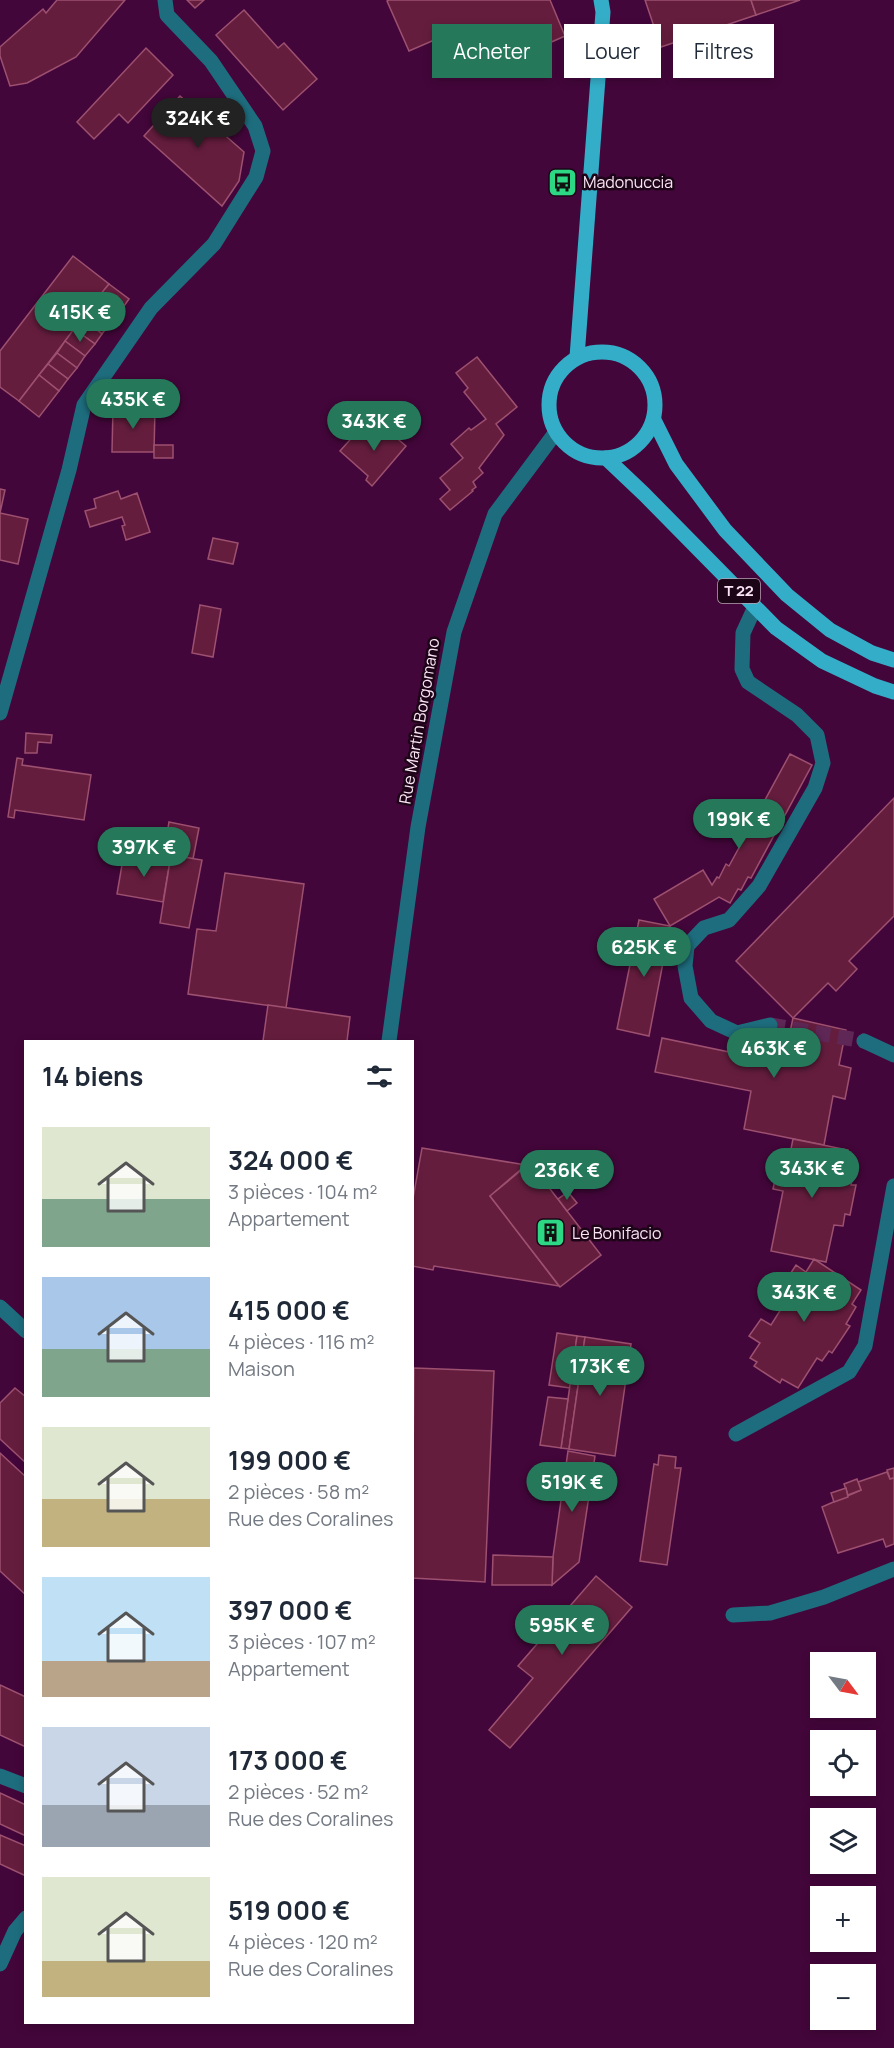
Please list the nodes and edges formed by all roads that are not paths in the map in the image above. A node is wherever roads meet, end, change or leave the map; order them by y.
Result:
1 (165, 0) edge
2 (600, 0) edge
3 (577, 357) junction
4 (654, 420) junction
5 (556, 432) junction
6 (606, 458) junction
7 (755, 607) junction
8 (894, 660) edge
9 (894, 692) edge
10 (0, 713) edge
11 (770, 1025) tunnel mouth
12 (389, 1040) edge
13 (864, 1041) tunnel mouth
14 (894, 1055) edge
15 (894, 1186) edge
16 (0, 1307) edge
17 (24, 1329) edge
18 (736, 1434) dead end
19 (894, 1569) edge
20 (733, 1616) dead end
21 (0, 1776) edge
22 (24, 1785) edge
23 (24, 1920) edge
24 (0, 1964) edge

1 - 10 street
2 - 3 main road
3 - 4 main road
3 - 5 main road
4 - 6 main road
4 - 8 main road, T 22
5 - 6 main road
5 - 12 street, Rue Martin Borgomano
6 - 7 main road, T 22
7 - 9 main road, T 22
7 - 11 street
13 - 14 street
15 - 18 street
16 - 17 street
19 - 20 street
21 - 22 street
23 - 24 street

